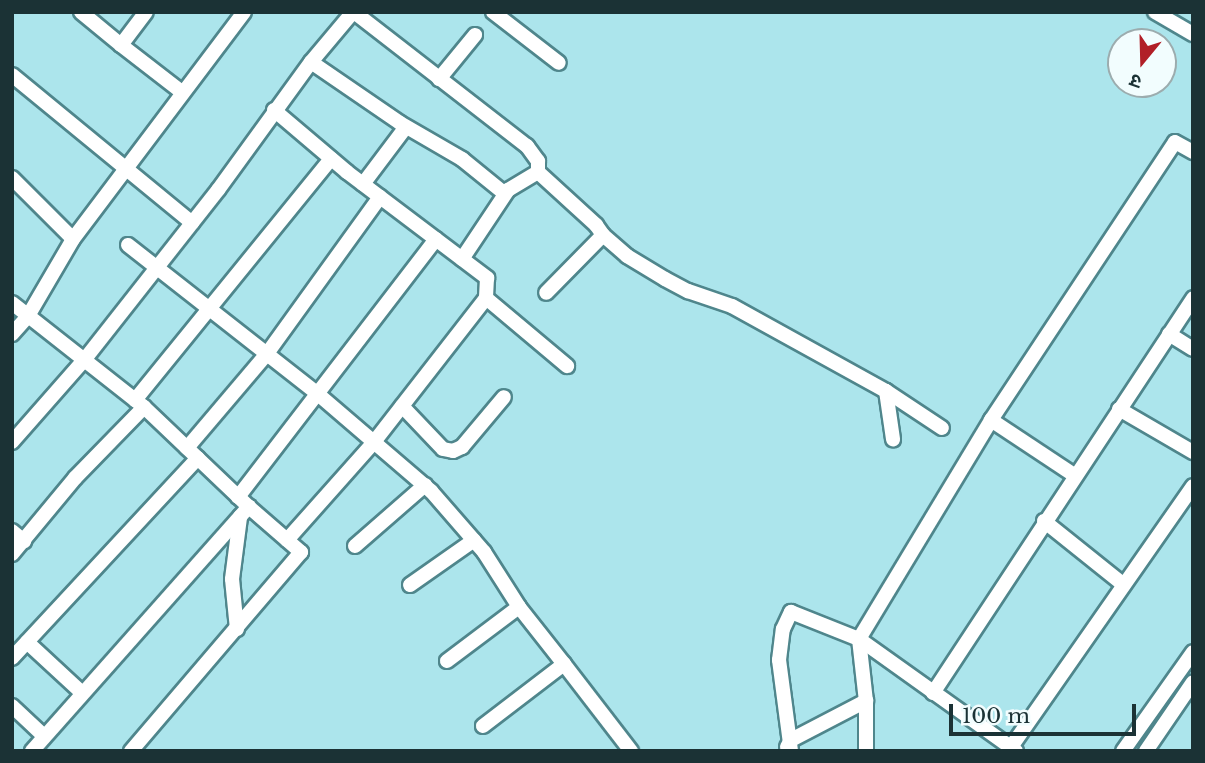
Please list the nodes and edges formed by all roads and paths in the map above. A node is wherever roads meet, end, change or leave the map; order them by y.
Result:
1 (81, 12) edge
2 (146, 12) edge
3 (244, 12) edge
4 (354, 12) edge
5 (1154, 12) edge
6 (501, 15) edge
7 (1191, 29) edge
8 (475, 35) dead end
9 (121, 45) junction
10 (311, 62) junction
11 (559, 62) dead end
12 (12, 75) edge
13 (439, 79) junction
14 (183, 93) junction
15 (274, 110) junction
16 (406, 127) junction
17 (1193, 152) edge
18 (331, 159) junction
19 (126, 169) junction
20 (538, 172) junction
21 (12, 178) edge
22 (363, 184) junction
23 (505, 194) junction
24 (380, 197) junction
25 (192, 223) junction
26 (603, 235) junction
27 (73, 239) junction
28 (436, 239) junction
29 (128, 244) dead end
30 (462, 259) junction
31 (157, 268) junction
32 (546, 293) dead end
33 (486, 298) junction
34 (1193, 298) edge
35 (12, 303) edge
36 (210, 310) junction
37 (28, 316) junction
38 (12, 334) edge
39 (1169, 334) junction
40 (1193, 349) edge
41 (266, 355) junction
42 (85, 359) junction
43 (567, 366) dead end
44 (886, 391) junction
45 (319, 395) junction
46 (504, 397) dead end
47 (140, 403) junction
48 (402, 406) junction
49 (1119, 409) junction
50 (991, 420) junction
51 (942, 428) dead end
52 (892, 439) dead end
53 (12, 442) edge
54 (374, 442) junction
55 (1193, 452) edge
56 (193, 453) junction
57 (1074, 475) junction
58 (425, 485) junction
59 (1193, 486) edge
60 (242, 507) junction
61 (1044, 522) junction
62 (12, 531) edge
63 (287, 540) junction
64 (474, 540) junction
65 (24, 541) junction
66 (355, 546) dead end
67 (12, 554) edge
68 (410, 585) dead end
69 (1124, 585) junction
70 (519, 607) junction
71 (237, 629) junction
72 (859, 639) junction
73 (27, 642) junction
74 (1193, 652) edge
75 (12, 658) edge
76 (447, 661) dead end
77 (564, 664) junction
78 (1193, 682) edge
79 (82, 693) junction
80 (933, 693) junction
81 (866, 701) junction
82 (12, 706) edge
83 (483, 726) dead end
84 (44, 736) junction
85 (789, 747) edge
86 (1013, 749) edge
87 (32, 751) edge
88 (131, 751) edge
89 (631, 751) edge
90 (866, 751) edge
91 (1123, 751) edge
92 (1146, 751) edge

1 - 9 street
2 - 9 street
3 - 14 street
4 - 10 street
4 - 13 street
5 - 7 street
6 - 11 street
8 - 13 street
9 - 14 street
10 - 15 street
10 - 16 street
12 - 19 street
13 - 20 street
14 - 19 street
15 - 18 street
15 - 25 street
16 - 22 street
16 - 23 street
17 - 50 street
18 - 22 street
18 - 36 street
19 - 25 street
19 - 27 street
20 - 23 street
20 - 26 street
21 - 27 street
22 - 24 street
23 - 30 street
24 - 28 street
24 - 41 street
25 - 31 street
26 - 32 street
26 - 44 street
27 - 37 street
28 - 30 street
28 - 45 street
29 - 31 street
30 - 33 street
31 - 36 street
31 - 42 street
33 - 43 street
33 - 48 street
34 - 39 street
35 - 37 street
36 - 41 street
36 - 47 street
37 - 38 street
37 - 42 street
39 - 40 street
39 - 49 street
41 - 45 street
41 - 56 street
42 - 47 street
42 - 53 street
44 - 51 street
44 - 52 street
45 - 54 street
45 - 60 street
46 - 48 street
47 - 56 street
47 - 65 street
48 - 54 street
49 - 55 street
49 - 57 street
50 - 57 street
50 - 72 street
54 - 58 street
54 - 63 street
56 - 60 street
56 - 73 street
57 - 61 street
58 - 64 street
58 - 66 street
59 - 69 street
60 - 63 street
60 - 71 street
60 - 79 street
61 - 69 street
61 - 80 street
62 - 65 street
63 - 71 street
64 - 68 street
64 - 70 street
65 - 67 street
69 - 86 street
70 - 76 street
70 - 77 street
71 - 88 street
72 - 80 street
72 - 81 street
72 - 85 street
73 - 75 street
73 - 79 street
74 - 91 street
77 - 83 street
77 - 89 street
78 - 92 street
79 - 84 street
80 - 86 street
81 - 85 street
81 - 90 street
82 - 84 street
84 - 87 street

